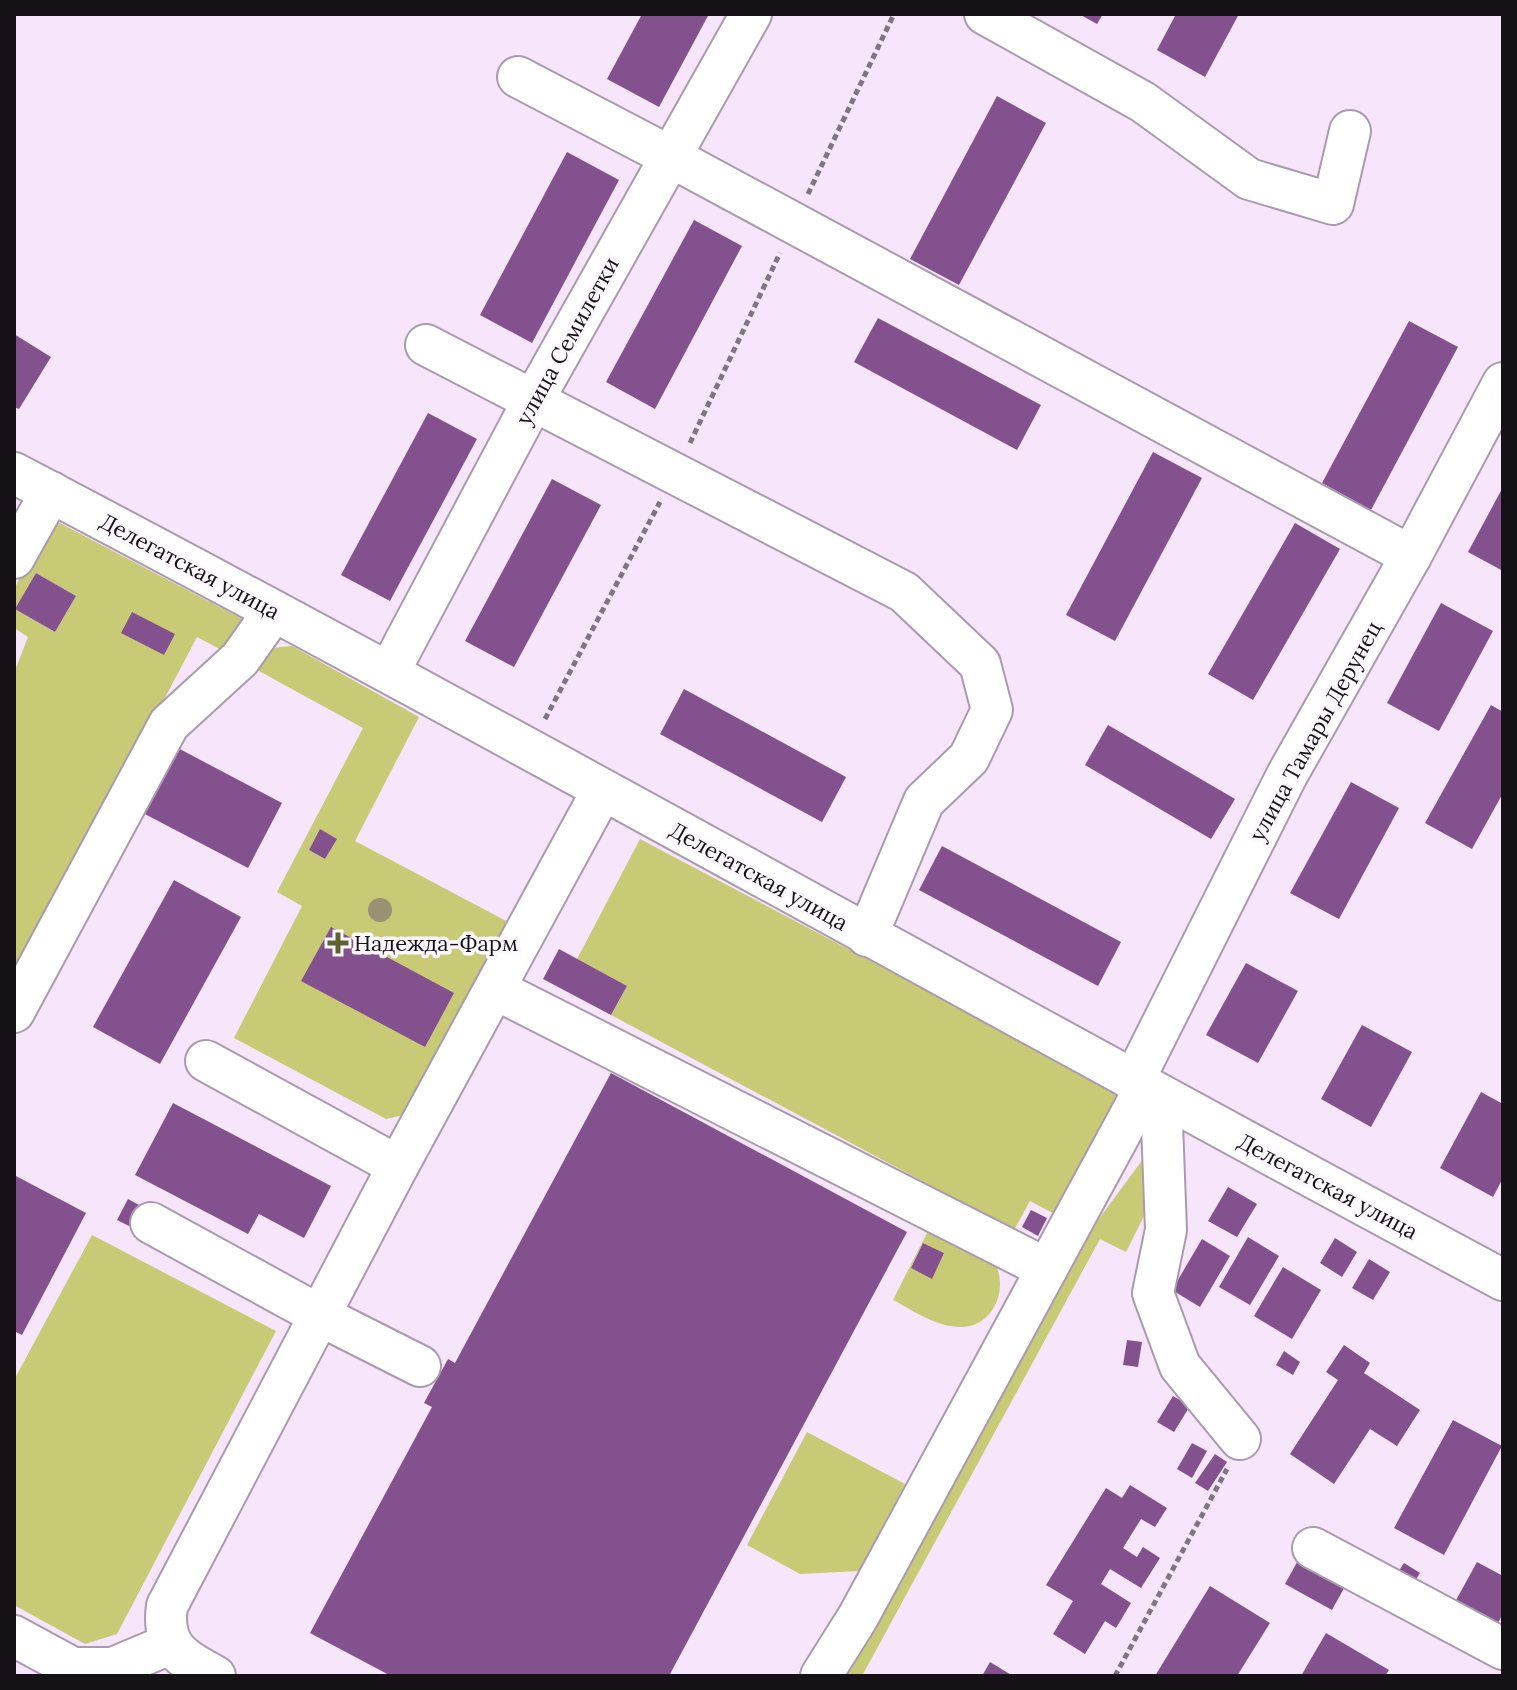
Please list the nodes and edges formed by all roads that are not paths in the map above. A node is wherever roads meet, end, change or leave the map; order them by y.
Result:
1 (751, 14) edge
2 (985, 14) edge
3 (518, 77) dead end
4 (1350, 131) dead end
5 (671, 157) junction
6 (426, 345) dead end
7 (1503, 383) edge
8 (534, 399) junction
9 (14, 473) edge
10 (51, 492) junction
11 (1411, 556) junction
12 (14, 558) edge
13 (274, 611) junction
14 (389, 672) junction
15 (602, 791) junction
16 (867, 936) junction
17 (495, 989) junction
18 (14, 1012) edge
19 (206, 1061) dead end
20 (1146, 1089) junction
21 (398, 1166) junction
22 (151, 1223) dead end
23 (1047, 1269) junction
24 (1503, 1280) edge
25 (319, 1315) junction
26 (420, 1366) dead end
27 (1240, 1439) road end
28 (1313, 1548) dead end
29 (14, 1636) edge
30 (170, 1644) junction
31 (1503, 1649) edge
32 (215, 1676) edge
33 (821, 1676) edge

1 - 5 street, улица Семилетки
2 - 4 street
3 - 5 street
5 - 8 street, улица Семилетки
5 - 11 street
6 - 8 street
7 - 11 street, улица Тамары Дерунец
8 - 14 street, улица Семилетки
8 - 16 street
9 - 10 street, Делегатская улица
10 - 12 street
10 - 13 street, Делегатская улица
11 - 20 street, улица Тамары Дерунец
13 - 14 street, Делегатская улица
13 - 18 street
14 - 15 street, Делегатская улица
15 - 16 street, Делегатская улица
15 - 17 street
16 - 20 street, Делегатская улица
17 - 21 street
17 - 23 street
19 - 21 street
20 - 23 street, улица Тамары Дерунец
20 - 24 street, Делегатская улица
20 - 27 street
21 - 25 street
22 - 25 street
23 - 33 street, улица Тамары Дерунец
25 - 26 street
25 - 30 street
28 - 31 street
29 - 30 street
30 - 32 street

